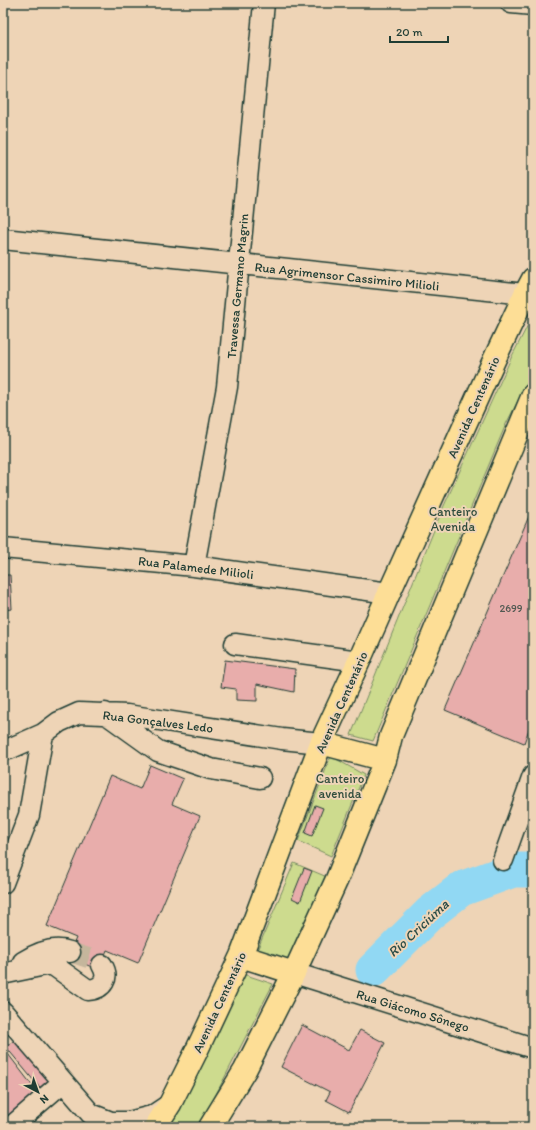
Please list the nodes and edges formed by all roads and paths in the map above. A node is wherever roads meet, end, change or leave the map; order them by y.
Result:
1 (264, 3) edge
2 (511, 3) edge
3 (533, 5) edge
4 (3, 239) edge
5 (239, 264) junction
6 (529, 287) edge
7 (533, 395) edge
8 (3, 548) edge
9 (194, 566) junction
10 (389, 593) junction
11 (235, 644) dead end
12 (359, 661) junction
13 (105, 713) junction
14 (43, 734) junction
15 (321, 743) junction
16 (3, 749) edge
17 (385, 760) junction
18 (533, 776) edge
19 (260, 778) dead end
20 (503, 860) dead end
21 (3, 883) edge
22 (70, 952) tunnel mouth
23 (241, 956) junction
24 (102, 965) dead end
25 (294, 973) junction
26 (5, 974) edge
27 (3, 1012) edge
28 (533, 1048) edge
29 (64, 1082) junction
30 (170, 1104) junction
31 (11, 1127) edge
32 (155, 1127) edge
33 (210, 1127) edge

1 - 5 street, Travessa Germano Magrin
2 - 3 street
4 - 5 street, Rua Agrimensor Cassimiro Milioli
5 - 6 street, Rua Agrimensor Cassimiro Milioli
5 - 9 street, Travessa Germano Magrin
6 - 10 main road, Avenida Centenário
7 - 17 main road
8 - 9 street, Rua Palamede Milioli
9 - 10 street, Rua Palamede Milioli
10 - 12 main road, Avenida Centenário
11 - 12 street
12 - 15 main road, Avenida Centenário
13 - 14 street, Rua Gonçalves Ledo
13 - 15 street, Rua Gonçalves Ledo
13 - 19 street
14 - 16 street, Rua Gonçalves Ledo
14 - 21 street
15 - 17 main road
15 - 23 main road, Avenida Centenário
17 - 25 main road
18 - 20 street
22 - 26 street
23 - 25 main road
23 - 30 main road, Avenida Centenário
24 - 26 street
25 - 28 street, Rua Giácomo Sônego
25 - 33 main road
27 - 29 street
29 - 30 street
29 - 31 street
30 - 32 main road, Avenida Centenário

